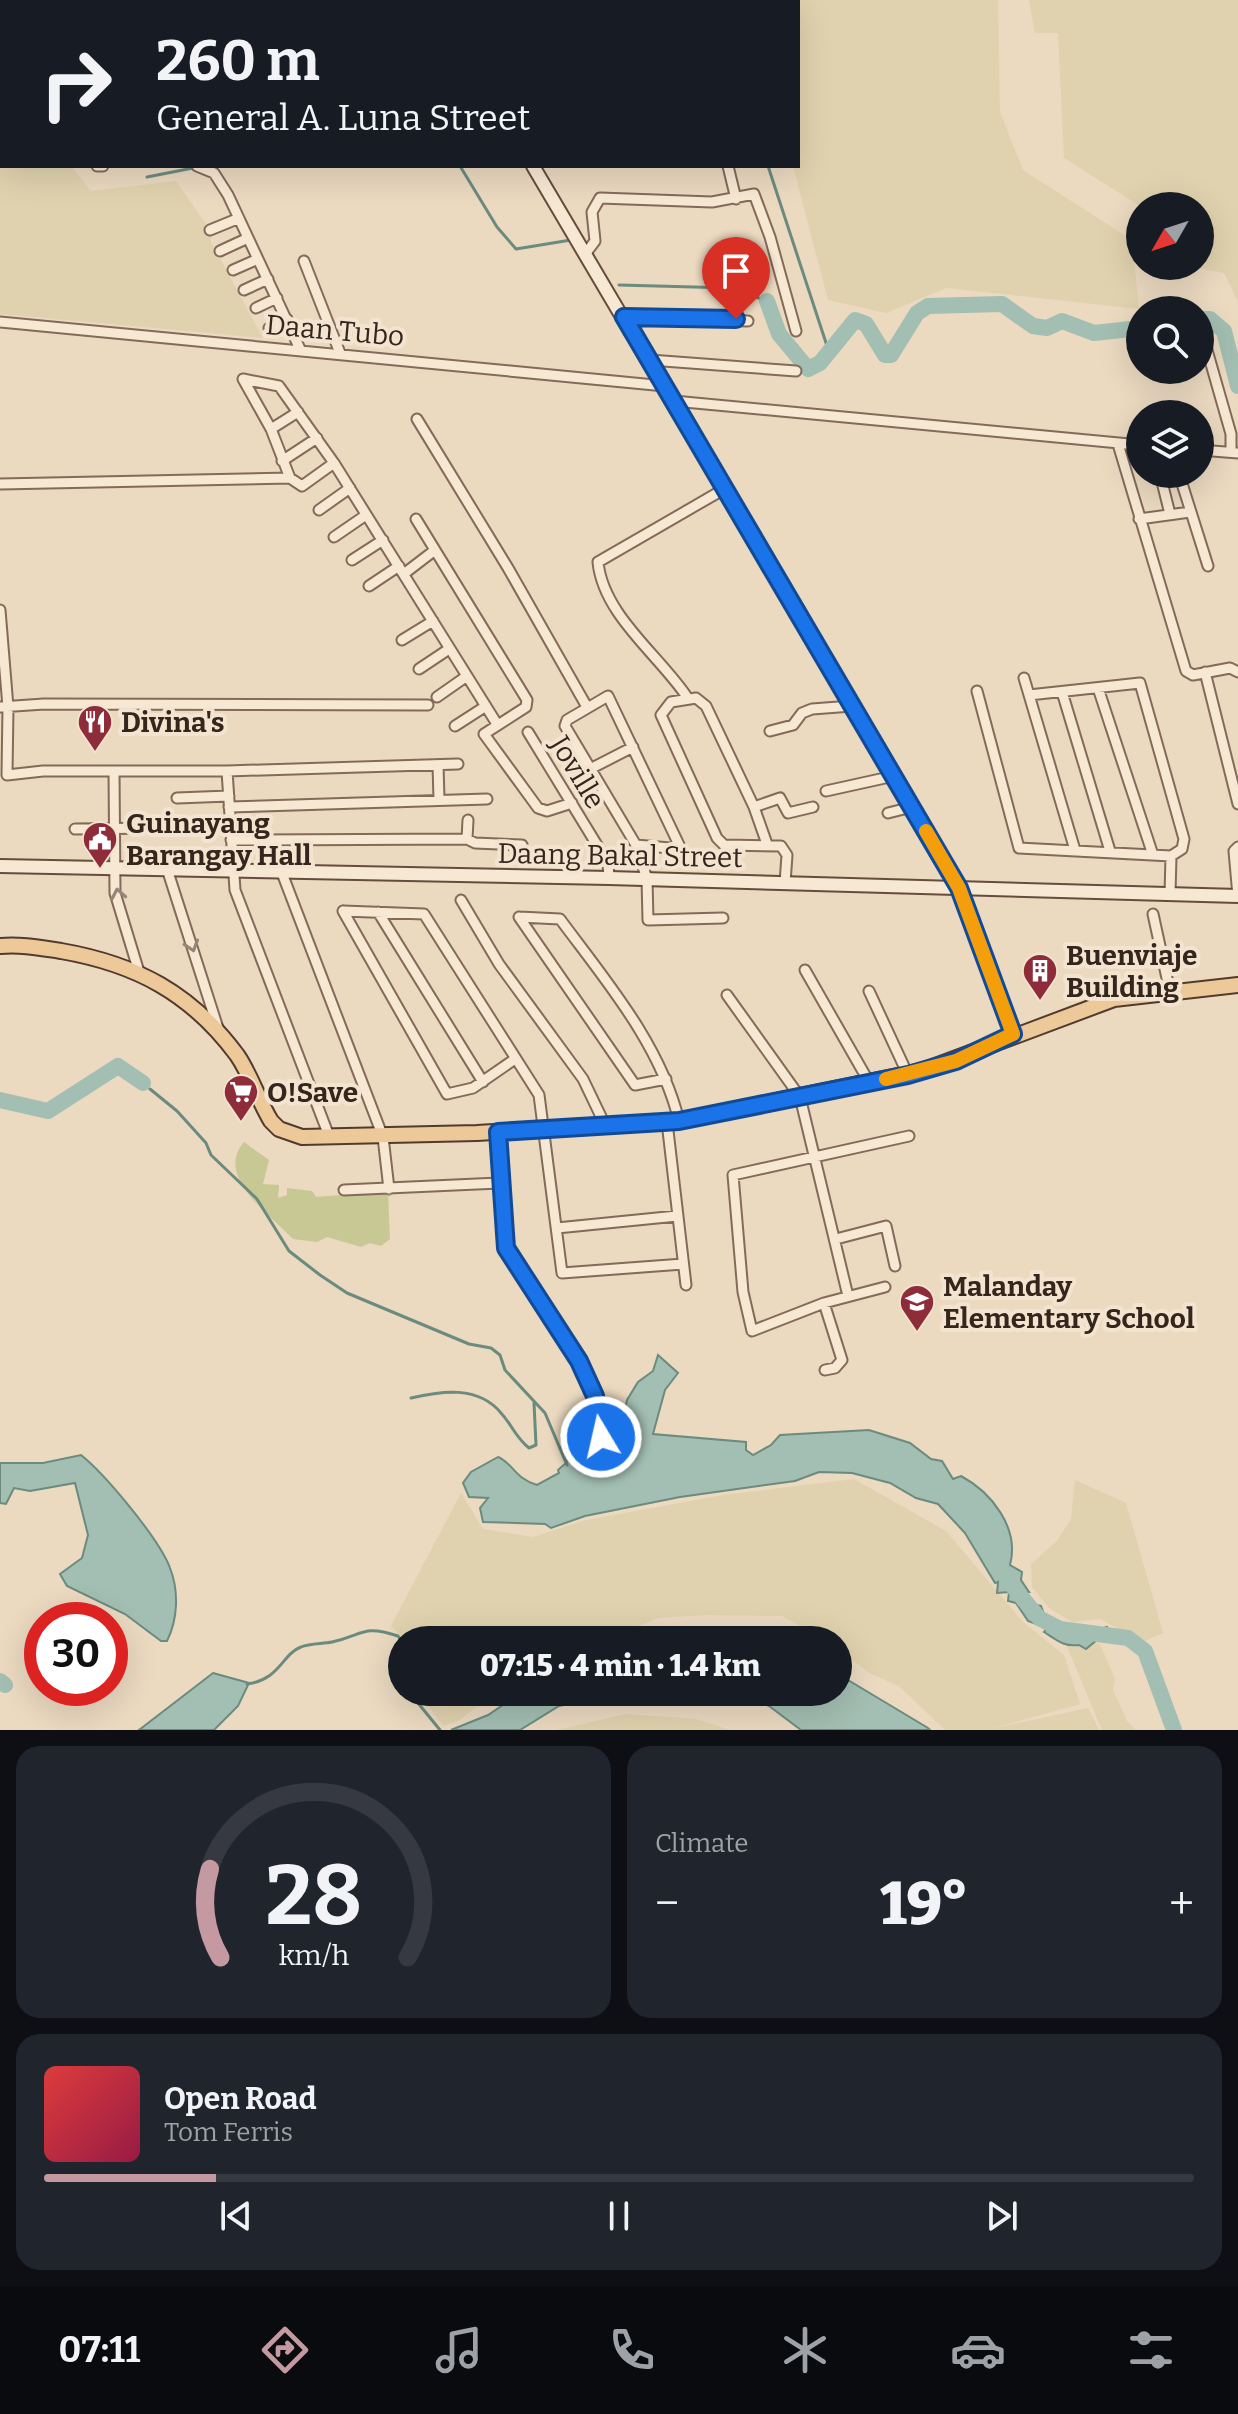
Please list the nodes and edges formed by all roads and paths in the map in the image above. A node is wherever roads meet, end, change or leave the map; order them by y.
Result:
1 (200, 168) edge
2 (534, 168) edge
3 (728, 168) edge
4 (736, 199) junction
5 (237, 219) junction
6 (210, 230) dead end
7 (248, 238) junction
8 (220, 251) dead end
9 (586, 253) junction
10 (258, 259) junction
11 (304, 261) dead end
12 (233, 270) dead end
13 (268, 279) junction
14 (244, 290) dead end
15 (277, 298) junction
16 (256, 308) dead end
17 (624, 317) junction
18 (287, 319) junction
19 (748, 321) dead end
20 (0, 322) edge
21 (269, 328) dead end
22 (796, 331) dead end
23 (300, 349) junction
24 (340, 353) junction
25 (650, 360) junction
26 (796, 371) dead end
27 (1214, 374) edge
28 (665, 386) junction
29 (674, 401) junction
30 (298, 412) junction
31 (417, 419) dead end
32 (271, 429) junction
33 (317, 438) junction
34 (1118, 444) junction
35 (1126, 444) edge
36 (1214, 451) edge
37 (1234, 453) edge
38 (282, 461) junction
39 (334, 463) junction
40 (290, 478) junction
41 (0, 484) edge
42 (350, 488) junction
43 (726, 488) junction
44 (1164, 488) edge
45 (1183, 488) edge
46 (319, 510) dead end
47 (1190, 512) junction
48 (1170, 514) junction
49 (366, 515) junction
50 (416, 519) dead end
51 (1139, 519) junction
52 (334, 537) dead end
53 (383, 540) junction
54 (435, 550) junction
55 (352, 560) dead end
56 (1208, 566) dead end
57 (402, 569) junction
58 (369, 586) dead end
59 (0, 610) edge
60 (433, 621) junction
61 (1, 622) edge
62 (402, 640) dead end
63 (449, 649) junction
64 (419, 669) dead end
65 (1205, 672) junction
66 (1238, 672) edge
67 (467, 676) junction
68 (1024, 678) dead end
69 (1098, 688) junction
70 (977, 691) dead end
71 (1062, 692) junction
72 (1029, 695) junction
73 (437, 697) dead end
74 (687, 697) junction
75 (428, 705) dead end
76 (486, 706) junction
77 (852, 706) junction
78 (4, 707) edge
79 (587, 707) junction
80 (497, 724) junction
81 (455, 726) dead end
82 (770, 731) dead end
83 (528, 732) dead end
84 (633, 747) junction
85 (4, 762) edge
86 (458, 764) dead end
87 (438, 765) junction
88 (592, 768) junction
89 (114, 771) junction
90 (227, 771) junction
91 (894, 776) junction
92 (826, 791) dead end
93 (177, 798) dead end
94 (439, 799) junction
95 (487, 799) dead end
96 (229, 801) junction
97 (572, 803) junction
98 (1238, 804) edge
99 (754, 807) junction
100 (813, 807) dead end
101 (912, 807) junction
102 (888, 813) dead end
103 (468, 820) dead end
104 (230, 827) junction
105 (75, 829) dead end
106 (117, 830) junction
107 (467, 839) junction
108 (231, 840) junction
109 (767, 844) junction
110 (522, 845) dead end
111 (636, 845) junction
112 (1238, 847) edge
113 (1075, 850) junction
114 (1110, 851) junction
115 (1152, 852) junction
116 (1171, 856) junction
117 (0, 866) edge
118 (116, 869) junction
119 (168, 872) junction
120 (232, 873) junction
121 (282, 873) junction
122 (609, 878) junction
123 (647, 879) junction
124 (785, 883) junction
125 (959, 888) junction
126 (1170, 894) junction
127 (1238, 896) edge
128 (461, 900) dead end
129 (378, 912) junction
130 (1153, 914) dead end
131 (723, 918) dead end
132 (0, 946) edge
133 (805, 970) dead end
134 (139, 972) junction
135 (1237, 987) edge
136 (869, 991) dead end
137 (1170, 992) junction
138 (727, 995) dead end
139 (1013, 1034) junction
140 (221, 1036) junction
141 (515, 1059) junction
142 (908, 1075) junction
143 (666, 1079) junction
144 (483, 1082) junction
145 (869, 1082) junction
146 (800, 1097) junction
147 (673, 1122) junction
148 (606, 1127) junction
149 (543, 1130) junction
150 (498, 1132) junction
151 (329, 1136) junction
152 (909, 1136) dead end
153 (383, 1137) junction
154 (815, 1155) junction
155 (499, 1183) junction
156 (389, 1189) junction
157 (344, 1190) dead end
158 (677, 1216) junction
159 (557, 1228) junction
160 (836, 1239) junction
161 (683, 1264) junction
162 (895, 1266) dead end
163 (686, 1285) dead end
164 (885, 1287) dead end
165 (848, 1296) junction
166 (824, 1303) junction
167 (825, 1370) dead end
168 (578, 1428) dead end

1 - 5 street
2 - 9 street
3 - 4 street
4 - 9 street
4 - 22 street
5 - 6 street
5 - 7 street
7 - 8 street
7 - 10 street
9 - 17 street
10 - 12 street
10 - 13 street
11 - 24 street
13 - 14 street
13 - 15 street
15 - 16 street
15 - 18 street
17 - 19 street
17 - 25 street
18 - 21 street
18 - 23 street
20 - 23 street, Daan Tubo
23 - 24 street, Daan Tubo
24 - 28 street, Daan Tubo
25 - 26 street
25 - 28 street
27 - 37 street
28 - 29 street
29 - 34 street
29 - 43 street
30 - 32 street
30 - 32 street
30 - 33 street
31 - 79 street
32 - 38 street
33 - 38 street
33 - 39 street
34 - 35 street
34 - 51 street
36 - 37 street
38 - 40 street
39 - 40 street
39 - 42 street
40 - 41 street
42 - 46 street
42 - 49 street
43 - 74 street
43 - 77 street
44 - 48 street
45 - 47 street
47 - 48 street
47 - 56 street
48 - 51 street
49 - 52 street
49 - 53 street
50 - 54 street
51 - 65 street
53 - 55 street
53 - 57 street
54 - 57 street
54 - 80 street
57 - 58 street
57 - 60 street
59 - 61 street
60 - 62 street
60 - 63 street
61 - 78 street
63 - 64 street
63 - 67 street
65 - 66 street
65 - 98 street
67 - 73 street
67 - 76 street
68 - 72 street
69 - 71 street
69 - 115 street
69 - 116 street
70 - 113 street
71 - 72 street
71 - 114 street
72 - 113 street
74 - 99 street
74 - 109 street
75 - 78 street
76 - 80 street
76 - 81 street
77 - 82 street
77 - 91 street
78 - 85 street
79 - 84 street
79 - 88 street
80 - 97 street
83 - 97 street, Joville
84 - 88 street
84 - 111 street
85 - 89 street
86 - 87 street
87 - 90 street
87 - 94 street
88 - 111 street
89 - 90 street
89 - 106 street
90 - 96 street
91 - 92 street
91 - 101 street
93 - 96 street
94 - 95 street
94 - 96 street
96 - 104 street
97 - 122 street, Joville
99 - 100 street
99 - 109 street
101 - 102 street
101 - 125 street
103 - 107 street
104 - 106 street
104 - 108 street
105 - 106 street
106 - 118 street
107 - 108 street
107 - 110 street
108 - 120 street
109 - 124 street
111 - 123 street
112 - 127 street
113 - 114 street
114 - 115 street
115 - 116 street
116 - 126 street
117 - 118 street, Daang Bakal Street
118 - 119 street, Daang Bakal Street
134 -> 118 street
119 - 120 street, Daang Bakal Street
119 -> 140 street
120 - 121 street, Daang Bakal Street
120 - 151 street
121 - 122 street, Daang Bakal Street
121 - 153 street
122 - 123 street, Daang Bakal Street
123 - 124 street, Daang Bakal Street
123 - 131 street
124 - 125 street, Daang Bakal Street
125 - 126 street, Daang Bakal Street
125 - 139 street
126 - 127 street, Daang Bakal Street
128 - 148 street
129 - 141 street
129 - 144 street
129 - 144 street
130 - 137 street
132 - 134 main road
133 - 145 street
134 - 140 main road
135 - 137 main road
136 - 142 street
137 - 139 main road
138 - 146 street
139 - 142 main road
140 - 151 main road
141 - 144 street
141 - 149 street
142 - 145 main road
143 - 143 street
143 - 147 street
145 - 146 main road
146 - 147 main road
146 - 154 street
147 - 148 main road
147 - 158 street
148 - 149 main road
149 - 150 main road
149 - 159 street
150 - 153 main road
150 - 155 street
151 - 153 main road
152 - 154 street
153 - 156 street
154 - 160 street
154 - 166 street
155 - 156 street
155 - 168 street
156 - 157 street
158 - 159 street
158 - 161 street
159 - 161 street
160 - 162 street
160 - 165 street
161 - 163 street
164 - 165 street
165 - 166 street
166 - 167 street

